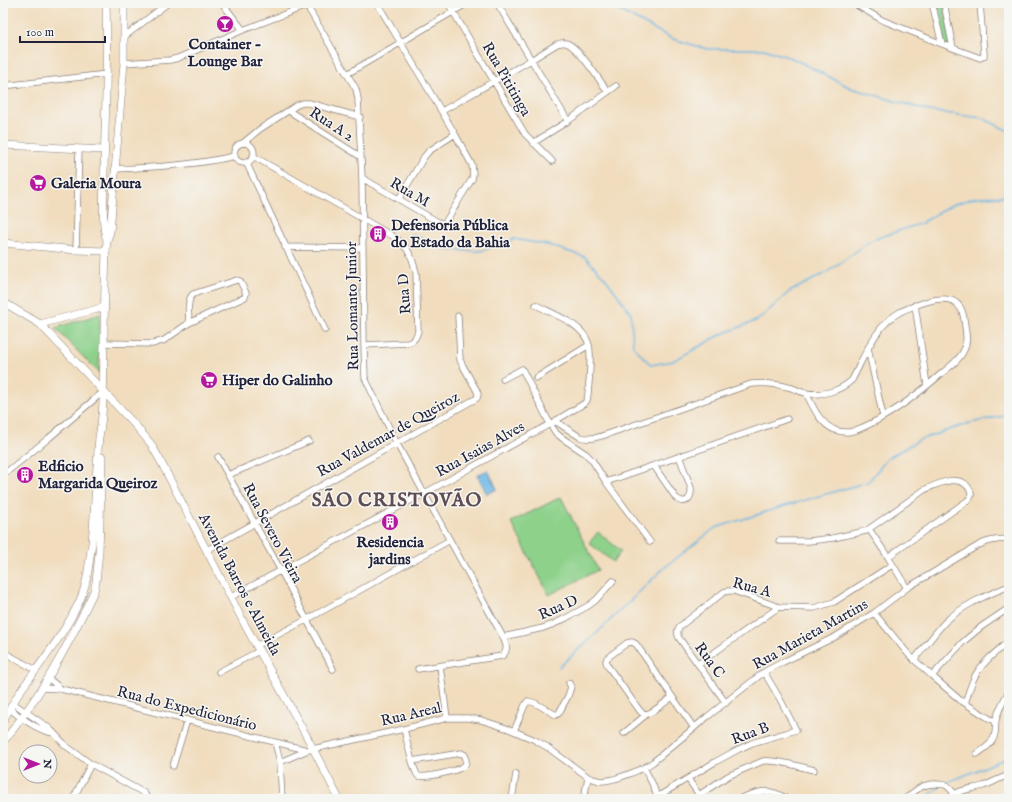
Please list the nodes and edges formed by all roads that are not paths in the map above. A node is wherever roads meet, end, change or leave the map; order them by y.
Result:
1 (106, 3) edge
2 (124, 3) edge
3 (168, 3) edge
4 (222, 3) edge
5 (314, 3) edge
6 (377, 3) edge
7 (448, 3) edge
8 (468, 3) edge
9 (497, 3) edge
10 (853, 3) edge
11 (932, 3) edge
12 (944, 3) edge
13 (980, 3) edge
14 (307, 6) junction
15 (454, 12) junction
16 (243, 30) junction
17 (124, 37) junction
18 (401, 43) junction
19 (942, 44) junction
20 (953, 48) junction
21 (532, 60) junction
22 (124, 63) junction
23 (107, 74) junction
24 (348, 74) junction
25 (494, 81) junction
26 (3, 86) edge
27 (616, 86) dead end
28 (608, 92) junction
29 (289, 111) junction
30 (442, 111) junction
31 (360, 117) junction
32 (568, 120) junction
33 (455, 134) junction
34 (243, 143) junction
35 (533, 143) junction
36 (3, 145) edge
37 (79, 149) junction
38 (104, 150) junction
39 (235, 156) junction
40 (253, 156) junction
41 (361, 157) junction
42 (552, 161) dead end
43 (246, 162) junction
44 (115, 169) junction
45 (362, 178) junction
46 (399, 200) junction
47 (363, 219) junction
48 (107, 240) junction
49 (3, 243) edge
50 (285, 247) junction
51 (363, 248) junction
52 (76, 250) junction
53 (106, 251) junction
54 (3, 302) edge
55 (536, 305) dead end
56 (915, 305) junction
57 (104, 307) junction
58 (458, 316) dead end
59 (189, 323) junction
60 (40, 324) junction
61 (324, 330) dead end
62 (104, 343) junction
63 (364, 345) junction
64 (589, 345) junction
65 (868, 348) junction
66 (536, 378) dead end
67 (504, 379) dead end
68 (927, 385) junction
69 (104, 391) junction
70 (806, 393) junction
71 (884, 417) junction
72 (787, 419) dead end
73 (552, 423) junction
74 (102, 424) junction
75 (310, 441) dead end
76 (397, 444) junction
77 (679, 456) junction
78 (218, 457) dead end
79 (654, 466) junction
80 (3, 475) edge
81 (228, 475) junction
82 (606, 482) junction
83 (425, 493) junction
84 (254, 522) junction
85 (869, 529) junction
86 (1009, 539) edge
87 (450, 540) junction
88 (779, 541) dead end
89 (650, 542) dead end
90 (207, 550) junction
91 (888, 557) junction
92 (892, 565) junction
93 (281, 570) junction
94 (86, 579) junction
95 (613, 581) dead end
96 (96, 582) junction
97 (1009, 586) edge
98 (907, 588) junction
99 (231, 597) junction
100 (779, 607) junction
101 (1008, 609) edge
102 (874, 613) junction
103 (306, 620) junction
104 (677, 631) joint
105 (503, 637) junction
106 (1009, 641) edge
107 (258, 648) junction
108 (3, 652) edge
109 (914, 660) junction
110 (698, 664) junction
111 (440, 666) junction
112 (333, 669) dead end
113 (418, 669) dead end
114 (36, 670) junction
115 (219, 672) dead end
116 (764, 672) junction
117 (932, 676) junction
118 (48, 678) junction
119 (569, 682) dead end
120 (42, 688) junction
121 (61, 689) junction
122 (1009, 691) edge
123 (672, 697) junction
124 (726, 703) junction
125 (965, 703) junction
126 (11, 706) junction
127 (648, 714) junction
128 (24, 716) junction
129 (447, 718) junction
130 (3, 720) edge
131 (187, 720) junction
132 (996, 721) junction
133 (694, 728) junction
134 (404, 729) junction
135 (514, 731) junction
136 (624, 733) dead end
137 (3, 742) edge
138 (275, 742) junction
139 (310, 750) junction
140 (977, 754) dead end
141 (412, 761) junction
142 (280, 762) junction
143 (90, 764) junction
144 (173, 766) dead end
145 (644, 768) junction
146 (814, 770) dead end
147 (516, 774) dead end
148 (1009, 775) edge
149 (588, 777) junction
150 (688, 779) junction
151 (954, 793) junction
152 (700, 797) edge
153 (658, 798) edge
154 (73, 799) edge
155 (147, 799) edge
156 (282, 799) edge
157 (339, 799) edge
158 (512, 799) edge
159 (584, 799) edge
160 (739, 799) edge
161 (787, 799) edge
162 (905, 799) edge
163 (948, 799) edge

1 - 23 main road
2 - 17 main road
3 - 17 street
4 - 16 street
5 - 14 street
6 - 18 street
7 - 15 street, Rua Pititinga
8 - 15 street
9 - 21 street
10 - 19 street
11 - 19 street
12 - 20 street
13 - 20 street
14 - 16 street
14 - 24 street, Rua Lomanto Junior
15 - 18 street
15 - 25 street, Rua Pititinga
16 - 22 street
17 - 22 main road
18 - 24 street
18 - 30 street
19 - 20 street
21 - 25 street
21 - 28 street
21 - 32 street
22 - 44 main road
23 - 26 street
23 - 38 main road
24 - 31 street, Rua Lomanto Junior
25 - 30 street
25 - 35 street, Rua Pititinga
27 - 28 street
28 - 32 street
29 - 31 street
29 - 34 street
29 - 41 street, Rua A 2
30 - 33 street
31 - 41 street, Rua Lomanto Junior
32 - 35 street
33 - 46 street
33 - 46 street, Rua M
34 - 39 street
34 - 40 street
35 - 42 street, Rua Pititinga
36 - 37 main road
37 - 38 main road
37 - 52 street
38 - 48 main road
39 - 43 street
39 - 44 street
40 - 43 street
40 - 47 street
41 - 45 street, Rua Lomanto Junior
43 - 50 street
44 - 48 main road
45 - 46 street, Rua M
45 - 47 street, Rua Lomanto Junior
47 - 51 street, Rua Lomanto Junior
47 - 63 street, Rua D
48 - 53 main road
49 - 52 main road
50 - 51 street
50 - 61 street
51 - 63 street, Rua Lomanto Junior
52 - 53 main road
53 - 57 main road
54 - 60 main road, Avenida Barros e Almeida
55 - 64 street
56 - 65 street
56 - 68 street
56 - 68 street
57 - 60 main road
57 - 62 main road
58 - 76 street, Rua Valdemar de Queiroz
59 - 59 street
59 - 62 street
60 - 69 main road, Avenida Barros e Almeida
62 - 69 main road
63 - 76 street, Rua Lomanto Junior
64 - 66 street
64 - 73 street, Rua Isaias Alves
65 - 70 street
65 - 71 street
67 - 73 street
68 - 71 street
69 - 74 main road
69 - 80 street
69 - 90 main road, Avenida Barros e Almeida
70 - 71 street
70 - 73 street
72 - 77 street
73 - 82 street
73 - 83 street, Rua Isaias Alves
74 - 94 main road
74 - 96 main road
75 - 81 street
76 - 83 street, Rua Lomanto Junior
76 - 84 street, Rua Valdemar de Queiroz
77 - 79 street
77 - 79 street
78 - 81 street, Rua Severo Vieira
79 - 82 street
81 - 84 street, Rua Severo Vieira
82 - 89 street
83 - 87 street, Rua Lomanto Junior
83 - 93 street, Rua Isaias Alves
84 - 90 street, Rua Valdemar de Queiroz
84 - 93 street, Rua Severo Vieira
85 - 88 street
85 - 91 street
85 - 91 street
86 - 98 street, Rua Marieta Martins
87 - 103 street
87 - 105 street, Rua Lomanto Junior
90 - 99 main road, Avenida Barros e Almeida
91 - 92 street
92 - 98 street
92 - 100 street, Rua A
93 - 99 street, Rua Isaias Alves
93 - 103 street, Rua Severo Vieira
94 - 96 main road
94 - 114 main road
95 - 105 street, Rua D
96 - 118 main road
97 - 109 street
98 - 102 street, Rua Marieta Martins
99 - 107 main road, Avenida Barros e Almeida
100 - 104 street, Rua A
100 - 110 street
101 - 117 street
102 - 109 street
102 - 116 street, Rua Marieta Martins
103 - 107 street
103 - 112 street, Rua Severo Vieira
104 - 110 street, Rua C
105 - 111 street, Rua Lomanto Junior
106 - 125 street
107 - 115 street
107 - 139 main road, Avenida Barros e Almeida
108 - 114 street
109 - 117 street
110 - 124 street, Rua C
111 - 113 street
111 - 129 street
114 - 126 main road
116 - 124 street, Rua Marieta Martins
116 - 150 street, Rua B
117 - 125 street
118 - 120 main road
118 - 121 street, Rua do Expedicionário
119 - 135 street
120 - 121 street, Rua do Expedicionário
120 - 128 main road
121 - 131 street, Rua do Expedicionário
122 - 132 street
123 - 127 street
123 - 127 street
123 - 133 street
124 - 133 street, Rua Marieta Martins
125 - 132 street
126 - 128 street
126 - 130 main road
127 - 136 street
128 - 137 main road
128 - 143 street
129 - 134 street, Rua Areal
129 - 135 street, Rua Areal
131 - 138 street, Rua do Expedicionário
131 - 144 street
132 - 140 street
133 - 145 street, Rua Marieta Martins
134 - 139 street, Rua Areal
134 - 141 street
135 - 149 street, Rua Areal
138 - 139 street, Rua do Expedicionário
138 - 142 street
139 - 142 street
139 - 157 main road, Avenida Barros e Almeida
141 - 141 street
142 - 156 street
143 - 154 street
143 - 155 street
145 - 149 street, Rua Marieta Martins
145 - 153 street
146 - 152 street
147 - 158 street
148 - 151 street
149 - 159 street
150 - 152 street
150 - 153 street, Rua B
151 - 162 street
151 - 163 street
160 - 161 street

